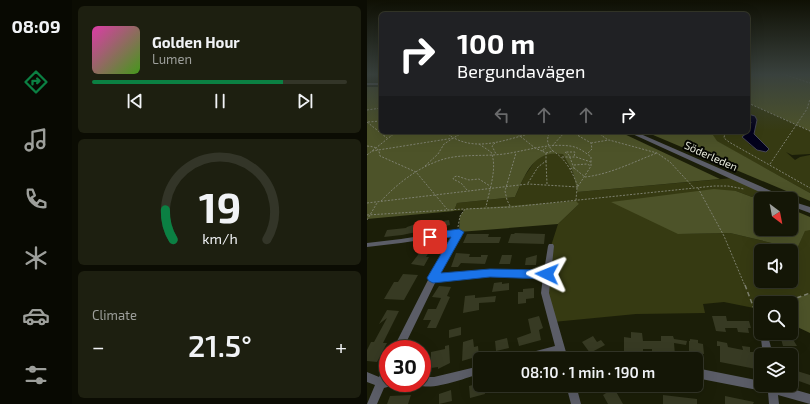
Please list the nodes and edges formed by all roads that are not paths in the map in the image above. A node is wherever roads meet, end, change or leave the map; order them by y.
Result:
1 (636, 134) edge
2 (766, 192) edge
3 (798, 206) edge
4 (810, 210) edge
5 (367, 245) edge
6 (551, 246) dead end
7 (547, 274) junction
8 (433, 278) junction
9 (402, 340) edge
10 (560, 349) junction
11 (548, 352) edge
12 (561, 352) edge
13 (473, 372) edge
14 (703, 374) edge
15 (367, 377) edge
16 (379, 381) edge
17 (431, 382) edge
18 (754, 383) edge
19 (379, 392) edge
20 (573, 392) edge
21 (773, 392) edge
22 (790, 392) edge
23 (810, 399) edge
24 (372, 404) edge
25 (576, 404) edge
26 (774, 404) edge

1 - 2 street, Söderleden
3 - 4 street
5 - 8 street
6 - 7 street
7 - 8 street
7 - 10 street
8 - 9 street
10 - 11 street
10 - 12 street
13 - 17 street
14 - 18 street
15 - 16 street
19 - 24 street
20 - 25 street
21 - 26 street
22 - 23 street

